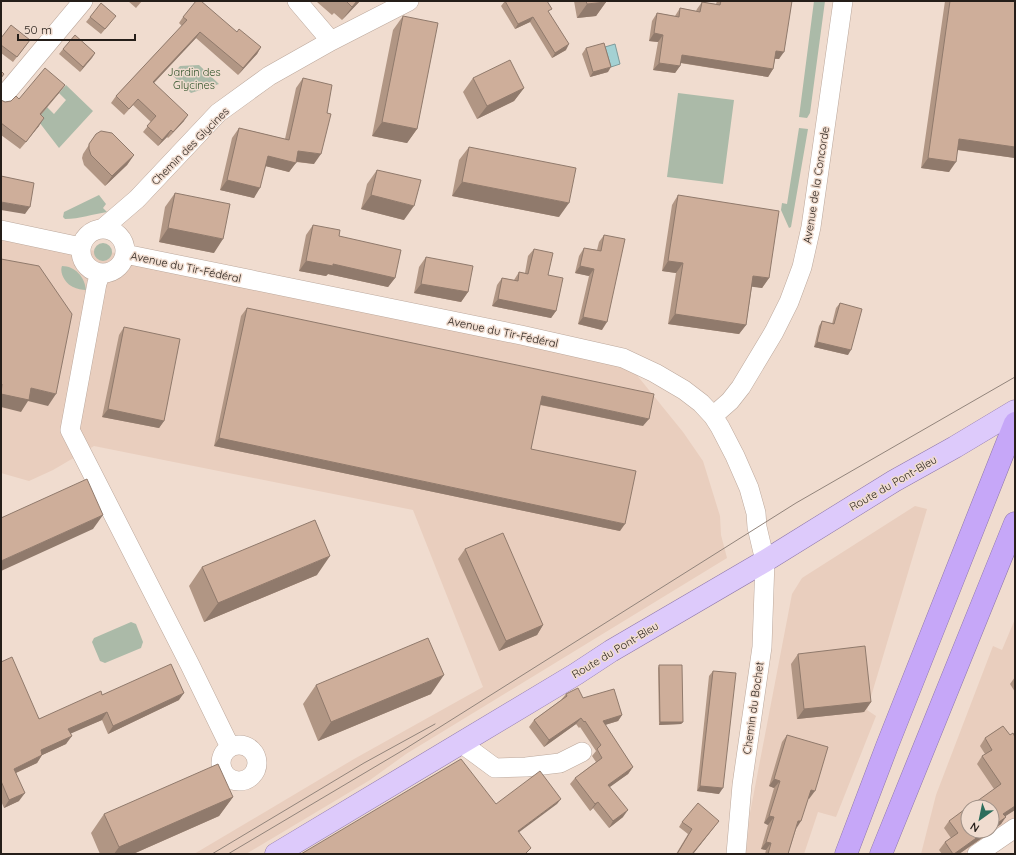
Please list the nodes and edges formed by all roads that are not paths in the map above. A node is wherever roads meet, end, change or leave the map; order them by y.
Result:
1 (83, 1) edge
2 (297, 1) edge
3 (409, 1) edge
4 (843, 1) edge
5 (331, 41) junction
6 (1, 100) edge
7 (102, 229) junction
8 (1, 230) edge
9 (81, 247) junction
10 (125, 254) junction
11 (101, 273) junction
12 (1015, 411) edge
13 (712, 416) junction
14 (1015, 423) edge
15 (1015, 523) edge
16 (765, 561) junction
17 (959, 662) junction
18 (461, 743) junction
19 (230, 747) dead end
20 (582, 752) dead end
21 (1015, 828) edge
22 (276, 854) edge
23 (736, 854) edge
24 (846, 854) edge
25 (881, 854) edge
26 (891, 854) edge
27 (977, 854) edge

1 - 6 street
2 - 5 street
3 - 5 street, Chemin des Glycines
4 - 13 street, Avenue de la Concorde
5 - 7 street, Chemin des Glycines
7 - 9 street
7 - 10 street
8 - 9 street
9 - 11 street
10 - 11 street
10 - 13 street, Avenue du Tir-Fédéral
11 - 19 street
12 - 16 main road, Route du Pont-Bleu
13 - 16 street, Avenue du Tir-Fédéral
14 - 24 highway
15 - 17 highway
16 - 18 main road, Route du Pont-Bleu
16 - 23 street, Chemin du Bochet
17 - 25 highway
17 - 26 highway
18 - 20 street
18 - 22 main road, Route du Pont-Bleu
21 - 27 street

